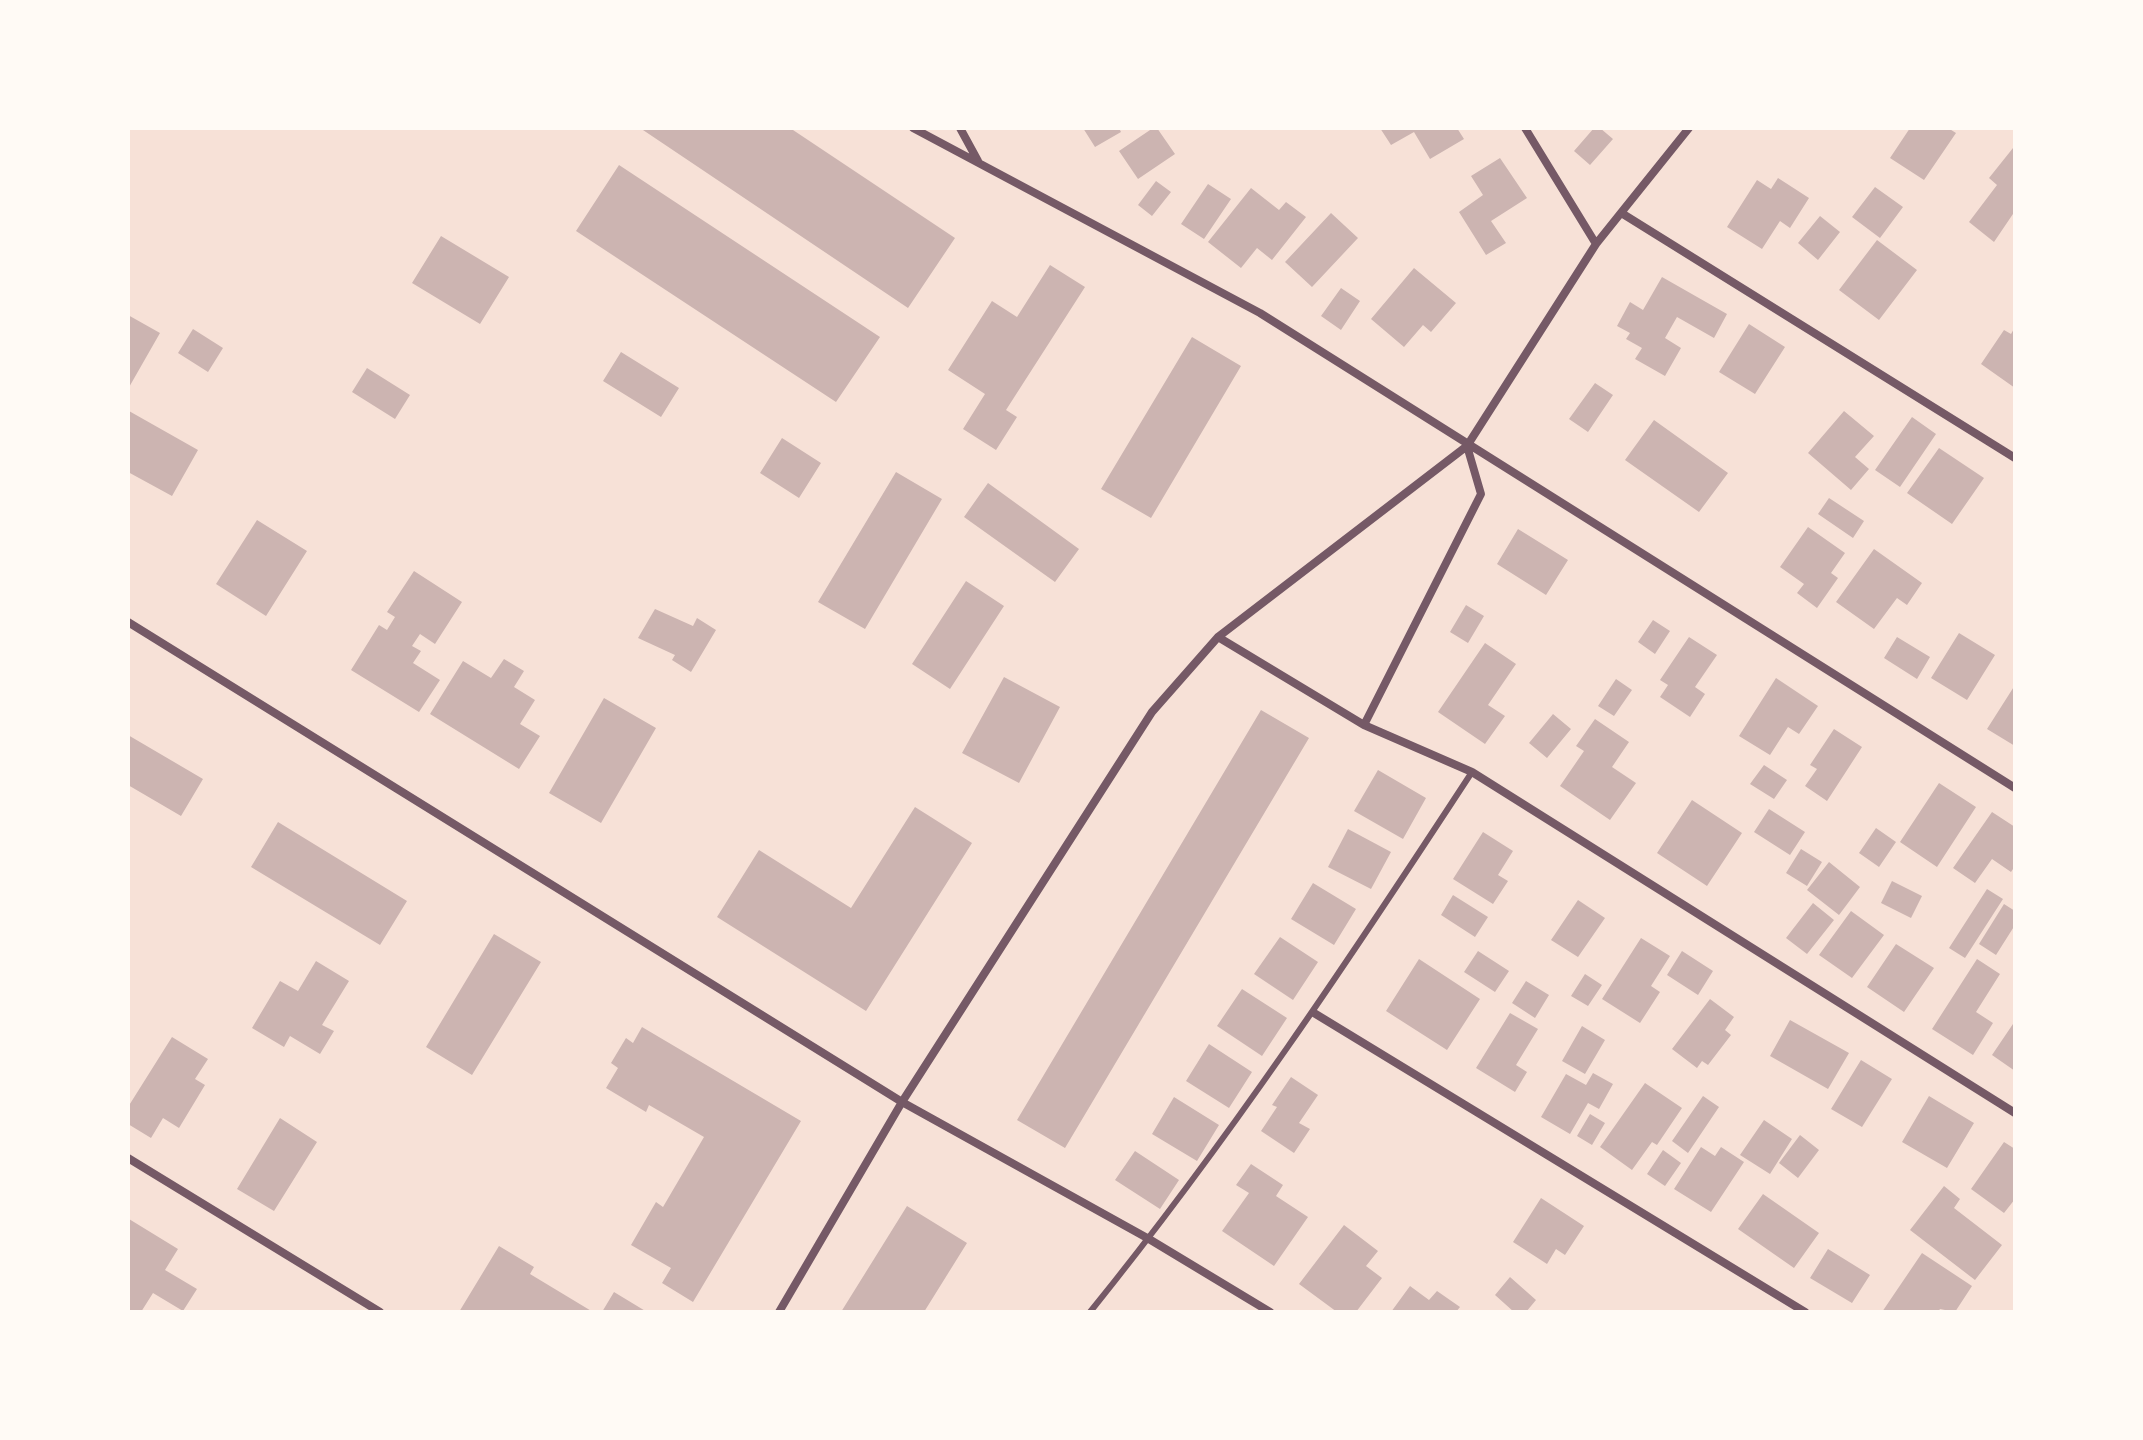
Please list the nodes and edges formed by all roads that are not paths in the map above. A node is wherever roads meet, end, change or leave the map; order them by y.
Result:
1 (913, 128) edge
2 (960, 128) edge
3 (1525, 128) edge
4 (1689, 128) edge
5 (978, 162) junction
6 (1623, 214) junction
7 (1596, 244) junction
8 (1467, 446) junction
9 (2015, 458) edge
10 (128, 622) edge
11 (1218, 637) junction
12 (1364, 725) junction
13 (1472, 772) junction
14 (2015, 788) edge
15 (1314, 1013) junction
16 (902, 1102) junction
17 (2015, 1113) edge
18 (128, 1158) edge
19 (1149, 1239) junction
20 (380, 1312) edge
21 (779, 1312) edge
22 (1090, 1312) edge
23 (1270, 1312) edge
24 (1805, 1312) edge

1 - 5 street
2 - 5 street
3 - 7 street
4 - 6 street
5 - 8 street
6 - 7 street
6 - 9 street
7 - 8 street
8 - 11 street
8 - 12 street
8 - 14 street
10 - 16 street
11 - 12 street
11 - 16 street
12 - 13 street
13 - 15 lane
13 - 17 street
15 - 19 lane
15 - 24 street
16 - 19 street
16 - 21 street
18 - 20 street
19 - 22 lane
19 - 23 street

